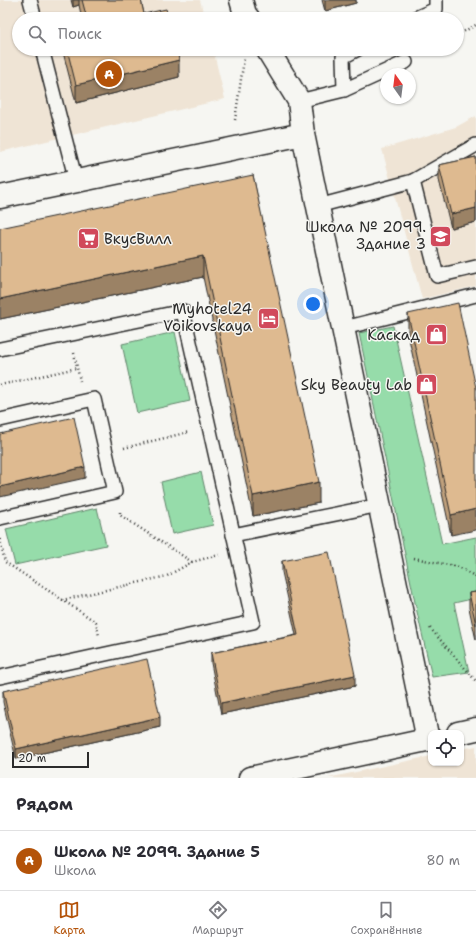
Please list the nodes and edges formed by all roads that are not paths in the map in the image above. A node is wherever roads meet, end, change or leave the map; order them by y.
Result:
1 (30, 0) edge
2 (241, 0) edge
3 (436, 0) edge
4 (33, 12) edge
5 (245, 12) edge
6 (429, 12) edge
7 (44, 56) edge
8 (271, 56) edge
9 (344, 56) edge
10 (406, 62) dead end
11 (344, 90) junction
12 (299, 101) junction
13 (303, 134) junction
14 (476, 145) edge
15 (76, 181) junction
16 (414, 181) junction
17 (0, 197) edge
18 (318, 206) junction
19 (476, 267) edge
20 (476, 295) edge
21 (344, 328) junction
22 (0, 349) edge
23 (0, 420) edge
24 (380, 505) junction
25 (0, 518) edge
26 (233, 535) junction
27 (0, 677) edge
28 (476, 729) edge
29 (428, 730) edge
30 (464, 732) edge
31 (428, 739) edge
32 (250, 778) edge

1 - 4 lane
2 - 5 street
3 - 6 lane
7 - 15 lane
8 - 12 street
9 - 11 lane
10 - 11 lane
11 - 12 lane
12 - 13 street
13 - 15 street
13 - 18 street
14 - 16 lane
15 - 17 street
16 - 18 lane
16 - 19 lane
18 - 21 street
20 - 21 lane
21 - 24 street
22 - 26 lane
23 - 25 lane
24 - 26 lane
24 - 29 street
26 - 27 lane
28 - 30 street
31 - 32 street

